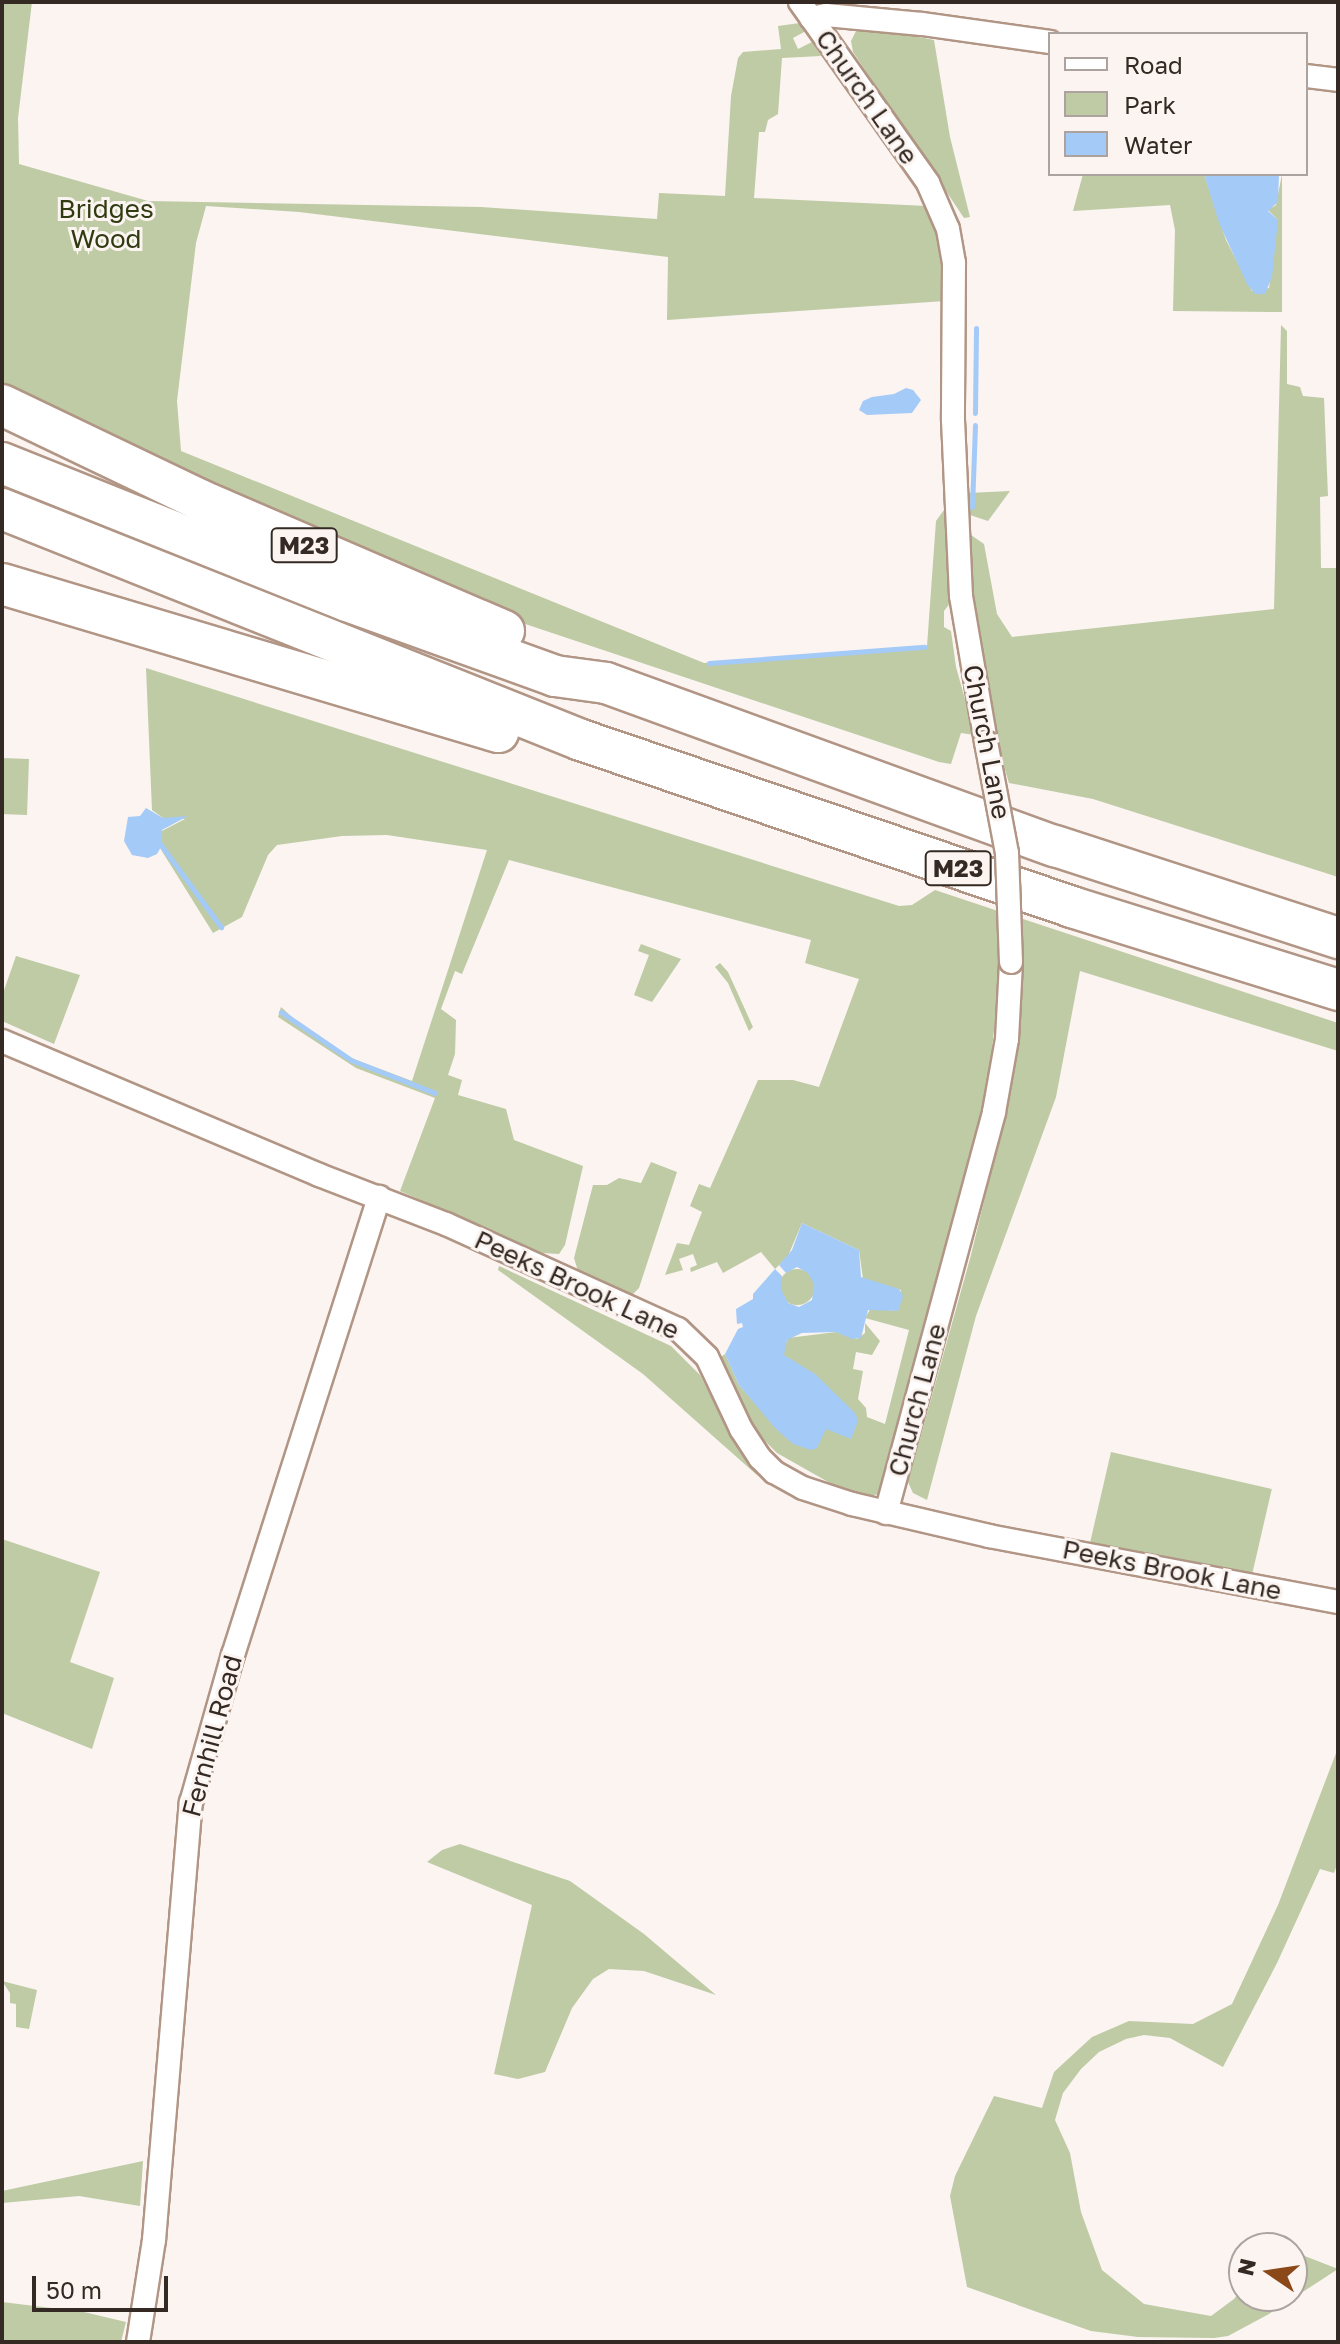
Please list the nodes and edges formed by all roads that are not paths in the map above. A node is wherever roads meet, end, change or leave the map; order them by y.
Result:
1 (806, 10) edge
2 (1048, 42) edge
3 (1308, 76) edge
4 (1338, 80) edge
5 (2, 405) edge
6 (2, 463) edge
7 (2, 509) edge
8 (2, 584) edge
9 (606, 683) junction
10 (581, 740) junction
11 (1338, 938) edge
12 (1338, 990) edge
13 (2, 1041) edge
14 (379, 1197) junction
15 (886, 1513) junction
16 (1338, 1602) edge
17 (138, 2342) edge

1 - 2 street
1 - 15 street, Church Lane, bridge
3 - 4 street
5 - 9 highway, M23
6 - 9 highway, M23
7 - 10 highway, M23
8 - 10 highway, M23
9 - 11 highway, M23
10 - 12 highway, M23
13 - 14 street, Peeks Brook Lane
14 - 15 street, Peeks Brook Lane
14 - 17 street, Fernhill Road
15 - 16 street, Peeks Brook Lane

